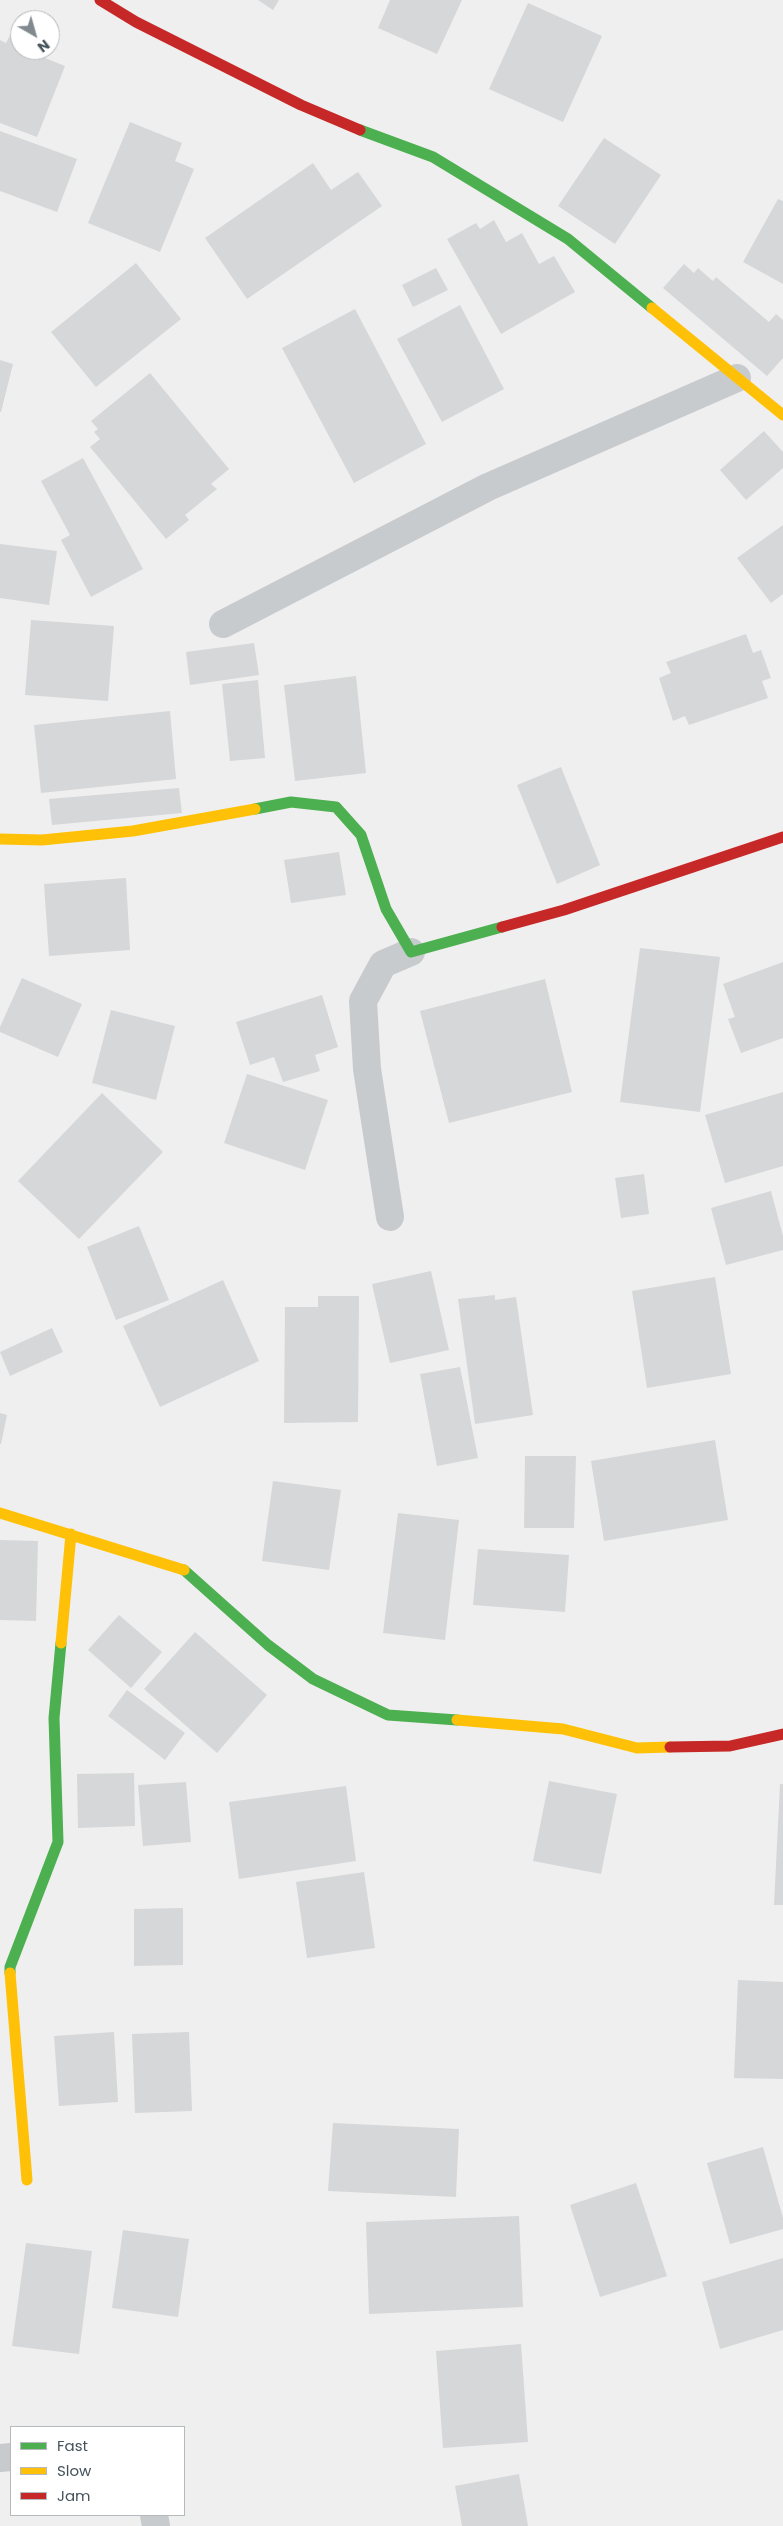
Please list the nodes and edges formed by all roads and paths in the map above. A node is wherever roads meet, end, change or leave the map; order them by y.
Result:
1 (100, 0) edge
2 (738, 378) junction
3 (783, 415) edge
4 (223, 624) dead end
5 (783, 837) edge
6 (0, 839) edge
7 (411, 952) junction
8 (390, 1217) dead end
9 (0, 1512) edge
10 (71, 1534) junction
11 (783, 1734) edge
12 (27, 2180) dead end

1 - 2 street
2 - 3 street
2 - 4 street
5 - 7 street
6 - 7 street
7 - 8 street
9 - 10 street
10 - 11 street
10 - 12 street

